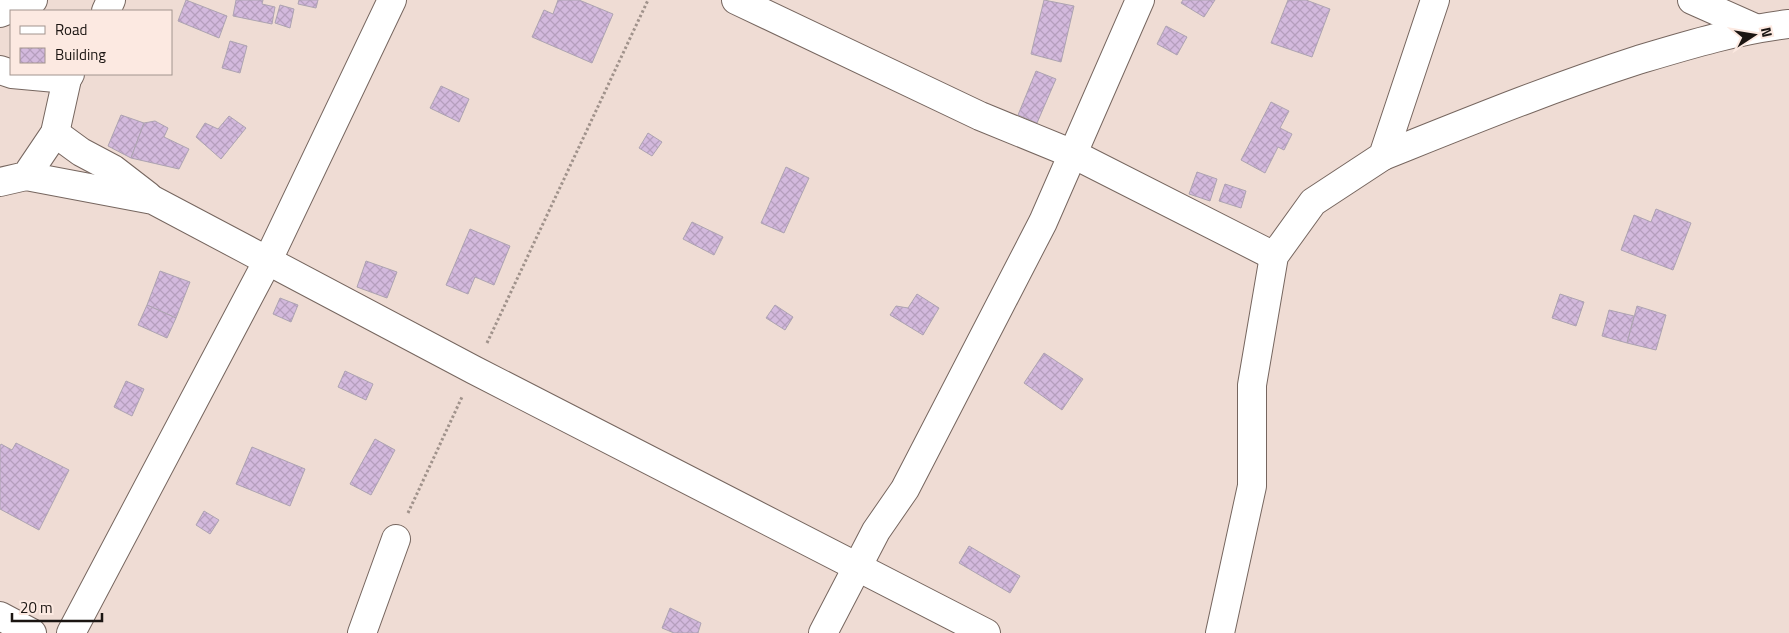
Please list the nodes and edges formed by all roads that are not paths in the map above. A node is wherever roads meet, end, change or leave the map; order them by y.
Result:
1 (32, 0) edge
2 (392, 0) edge
3 (736, 0) edge
4 (1140, 0) edge
5 (1435, 0) edge
6 (1692, 0) edge
7 (0, 13) edge
8 (1789, 24) edge
9 (1755, 28) junction
10 (40, 75) edge
11 (69, 76) edge
12 (55, 133) junction
13 (1073, 154) junction
14 (1383, 156) junction
15 (26, 176) junction
16 (0, 182) edge
17 (153, 200) junction
18 (1274, 256) junction
19 (267, 262) junction
20 (396, 539) road end
21 (858, 566) junction
22 (0, 616) edge
23 (32, 633) edge
24 (71, 633) edge
25 (362, 633) edge
26 (823, 633) edge
27 (986, 633) edge
28 (1220, 633) edge

1 - 7 street
2 - 19 street
3 - 13 street
4 - 13 street
5 - 14 street
6 - 9 street
8 - 9 street
9 - 14 street
10 - 11 street
11 - 12 street
12 - 15 street
12 - 17 street
13 - 18 street
13 - 21 street
14 - 18 street
15 - 16 street
15 - 17 street
17 - 19 street
18 - 28 street
19 - 21 street
19 - 24 street
20 - 25 street
21 - 26 street
21 - 27 street
22 - 23 street

